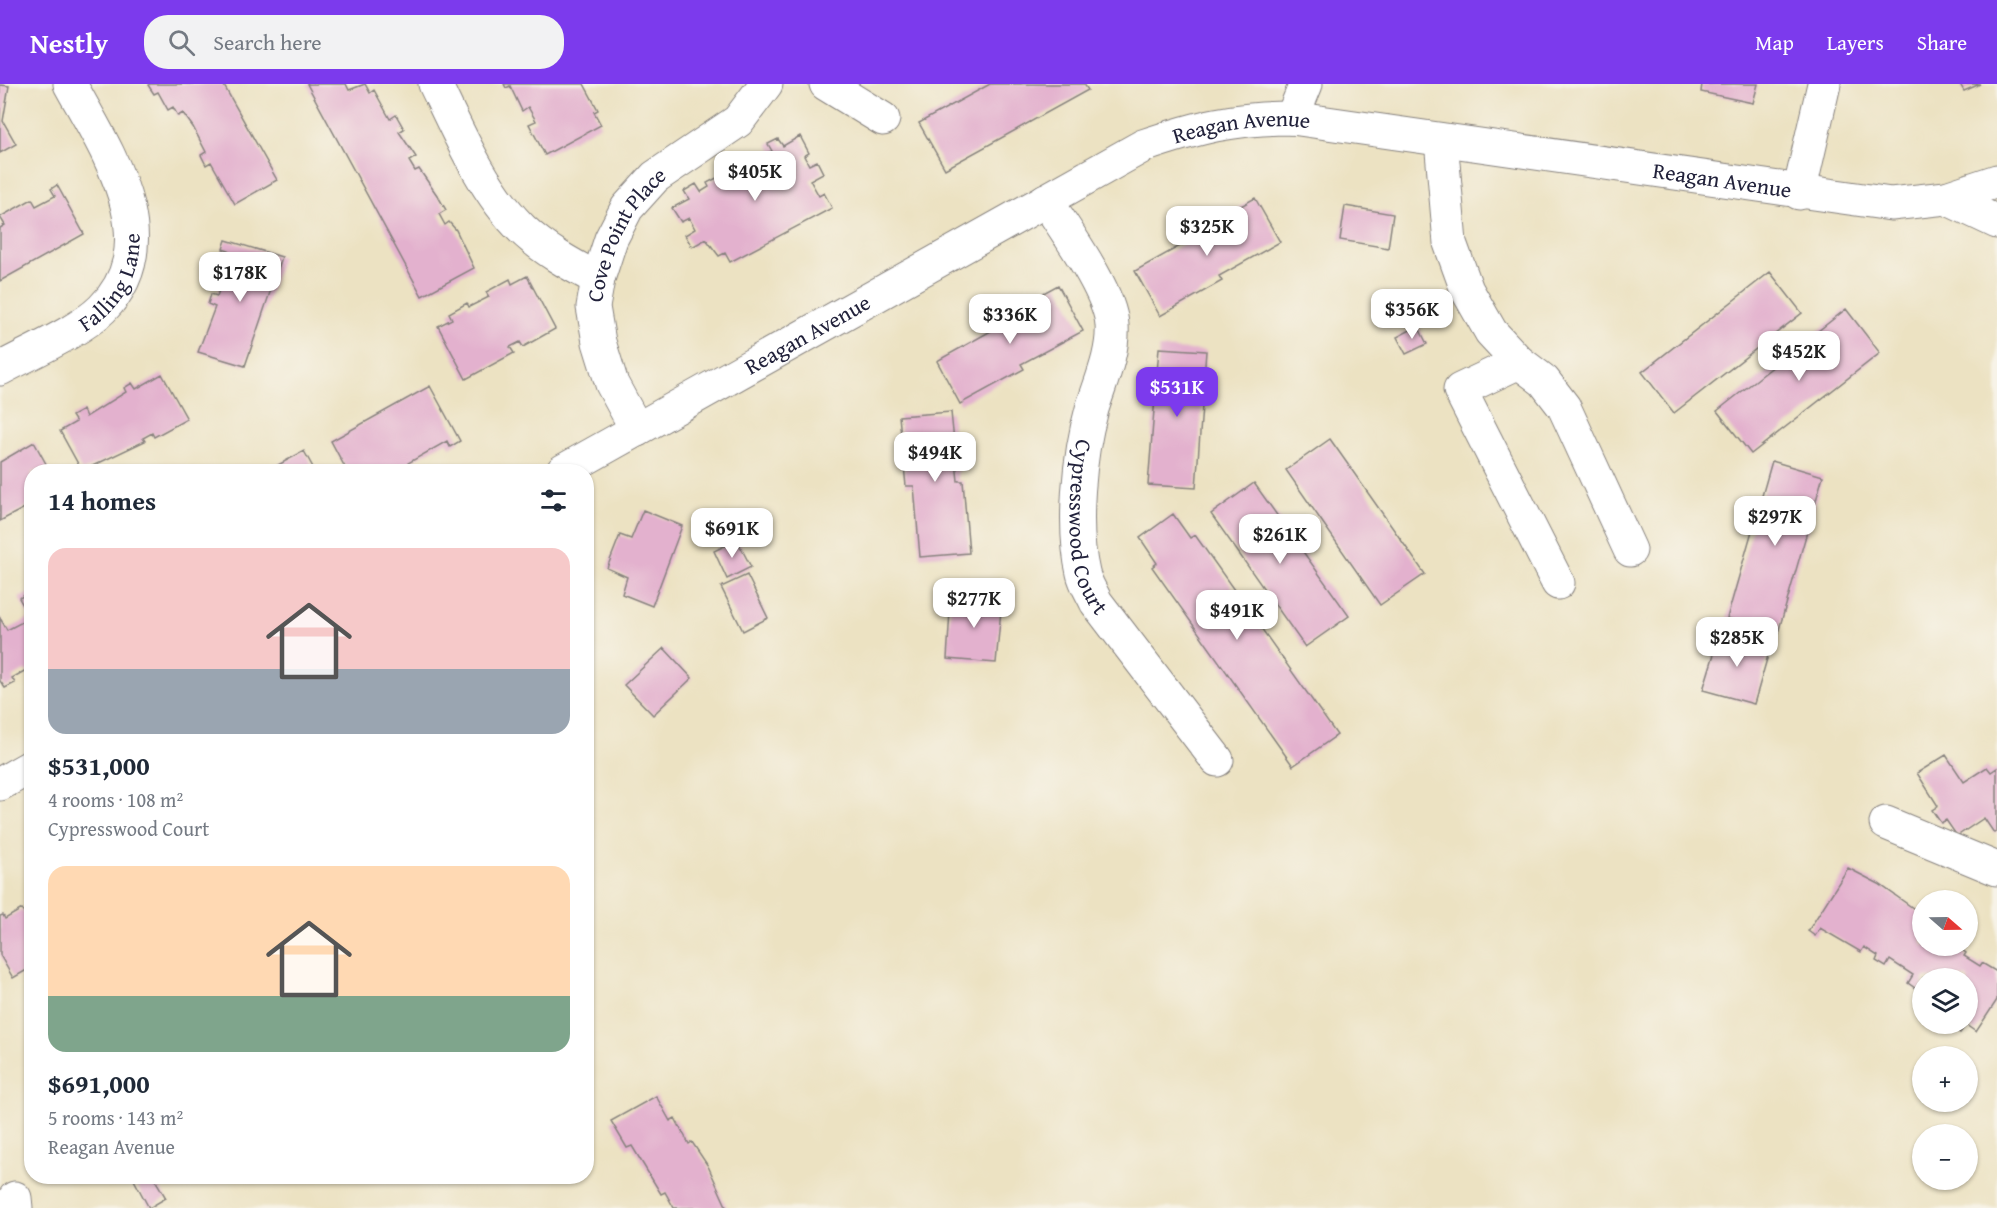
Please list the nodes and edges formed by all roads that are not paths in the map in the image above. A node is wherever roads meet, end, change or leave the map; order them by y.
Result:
1 (70, 84) edge
2 (435, 84) edge
3 (766, 84) edge
4 (826, 84) edge
5 (1306, 84) edge
6 (1824, 84) edge
7 (1292, 118) junction
8 (883, 119) dead end
9 (1441, 140) junction
10 (1997, 181) edge
11 (1799, 193) junction
12 (1946, 198) junction
13 (1046, 200) junction
14 (1997, 222) edge
15 (598, 279) junction
16 (1519, 362) junction
17 (0, 369) edge
18 (637, 430) junction
19 (576, 464) edge
20 (1630, 550) dead end
21 (1558, 583) dead end
22 (1217, 760) dead end
23 (24, 770) edge
24 (0, 784) edge
25 (1886, 823) dead end
26 (1997, 869) edge

1 - 17 street, Falling Lane
2 - 15 street
3 - 15 street, Cove Point Place
4 - 8 street
5 - 7 street
6 - 11 street
7 - 9 street, Reagan Avenue
7 - 13 street, Reagan Avenue
9 - 11 street, Reagan Avenue
9 - 16 street
10 - 12 street, Reagan Avenue
11 - 12 street, Reagan Avenue
12 - 14 street
13 - 18 street, Reagan Avenue
13 - 22 street, Cypresswood Court
15 - 18 street, Cove Point Place
16 - 20 street
16 - 21 street
18 - 19 street, Reagan Avenue
23 - 24 street
25 - 26 street

